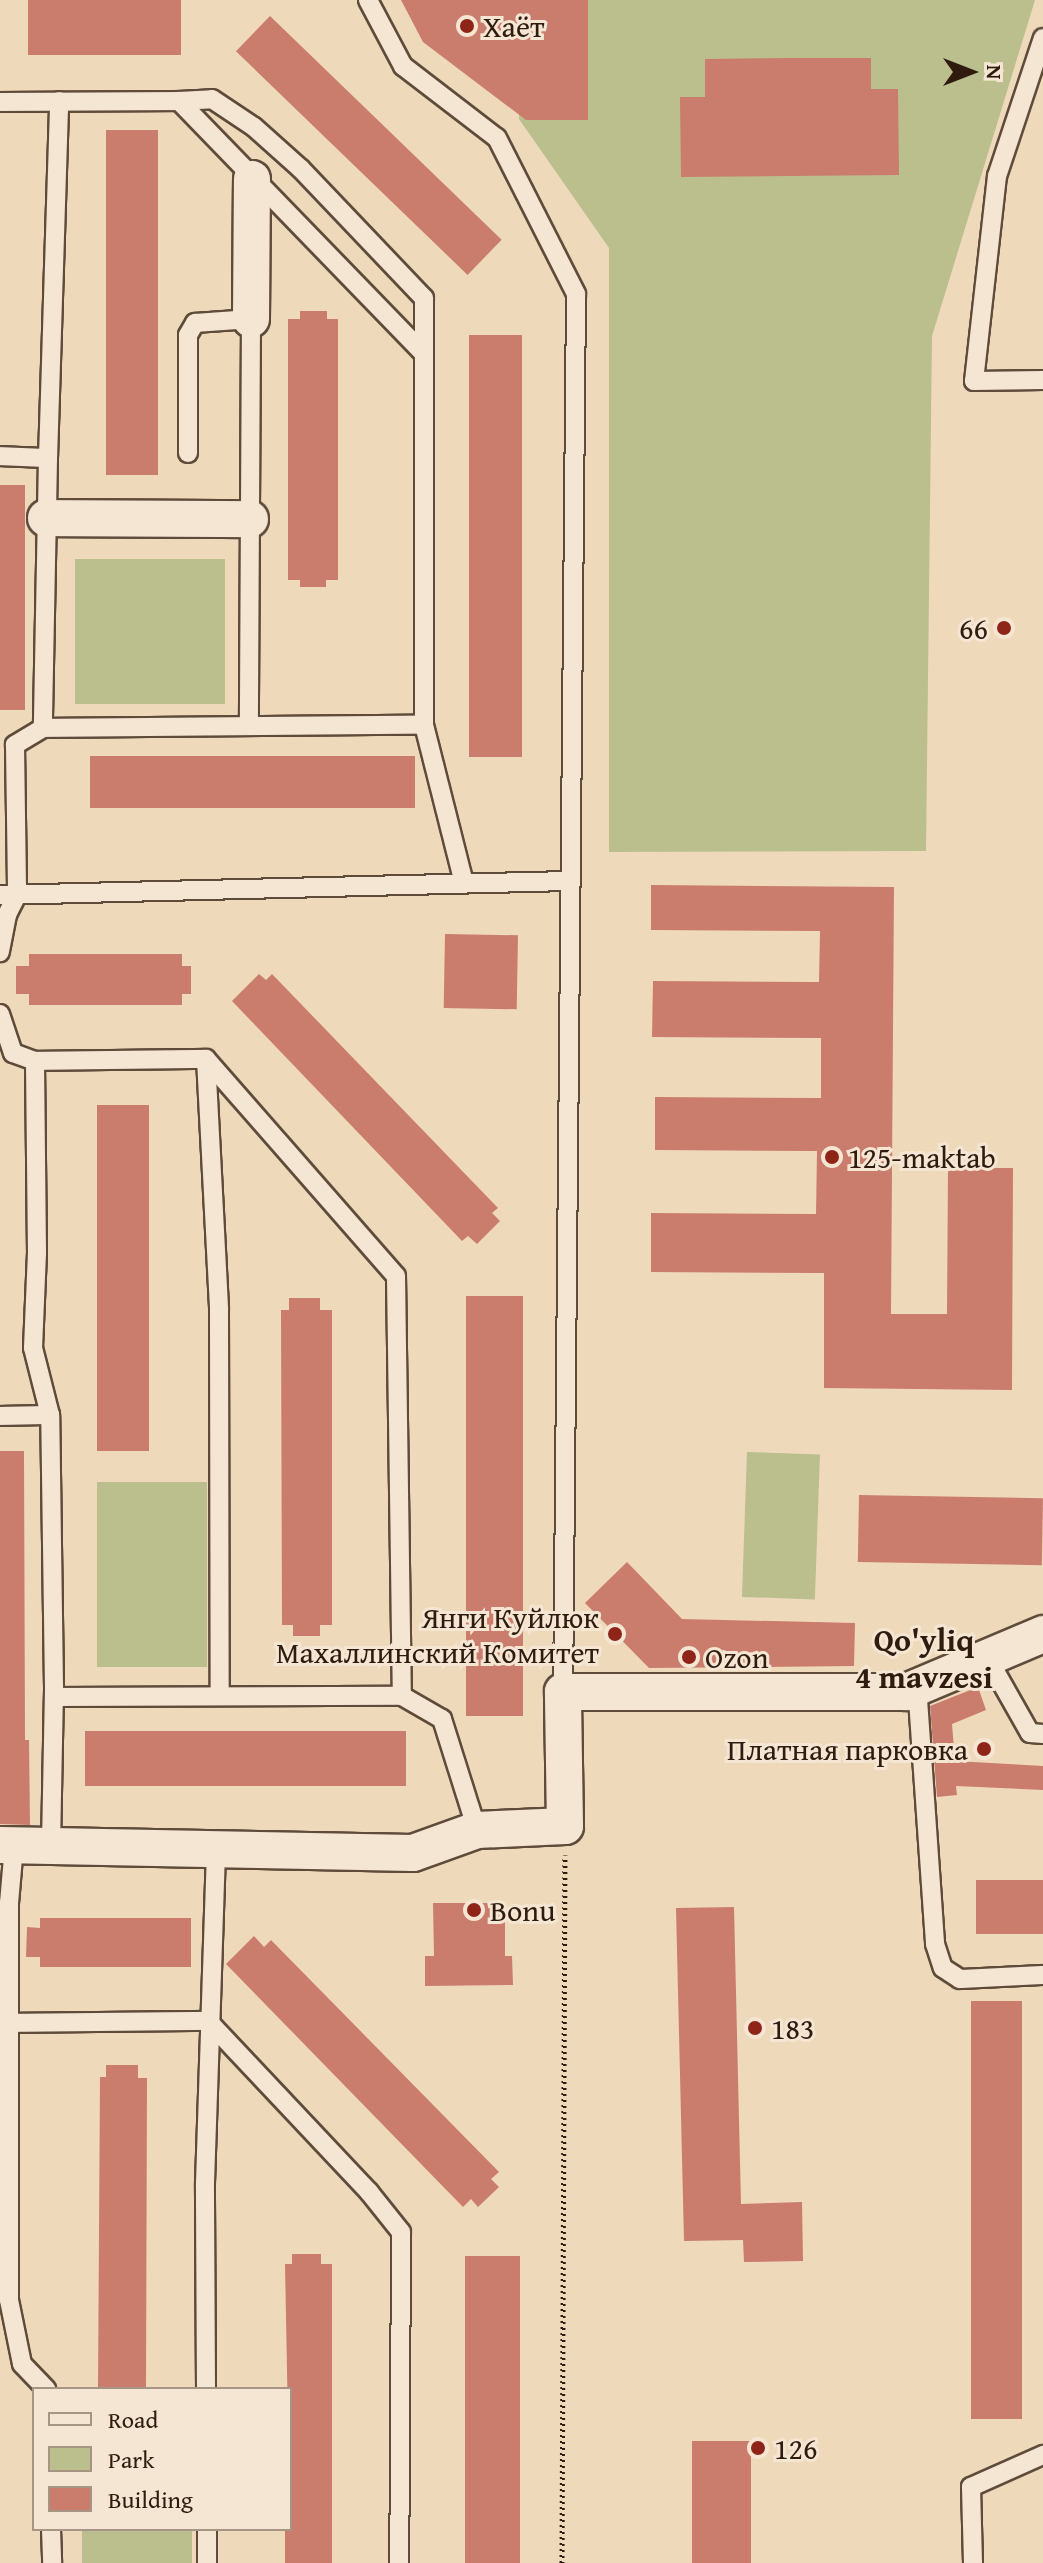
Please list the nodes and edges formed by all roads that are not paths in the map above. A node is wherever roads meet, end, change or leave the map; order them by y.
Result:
1 (368, 0) edge
2 (1043, 38) edge
3 (59, 101) junction
4 (179, 101) junction
5 (0, 102) edge
6 (252, 179) junction
7 (251, 319) junction
8 (423, 353) junction
9 (1043, 380) edge
10 (188, 453) dead end
11 (0, 456) edge
12 (48, 458) junction
13 (46, 518) junction
14 (250, 519) junction
15 (249, 725) junction
16 (424, 725) junction
17 (43, 728) junction
18 (569, 881) junction
19 (464, 883) junction
20 (9, 895) edge
21 (0, 952) edge
22 (0, 1014) edge
23 (206, 1059) junction
24 (35, 1061) junction
25 (50, 1415) junction
26 (0, 1416) edge
27 (1043, 1634) edge
28 (987, 1657) junction
29 (917, 1685) junction
30 (563, 1692) junction
31 (220, 1696) junction
32 (402, 1696) junction
33 (54, 1697) junction
34 (1043, 1734) edge
35 (477, 1830) junction
36 (7, 1846) edge
37 (51, 1846) junction
38 (216, 1850) junction
39 (1043, 1975) edge
40 (208, 2021) junction
41 (10, 2023) junction
42 (44, 2387) edge
43 (206, 2387) edge
44 (1043, 2455) edge
45 (51, 2531) edge
46 (207, 2531) edge
47 (52, 2563) edge
48 (207, 2563) edge
49 (399, 2563) edge
50 (973, 2563) edge

1 - 18 lane
2 - 9 lane
3 - 4 lane
3 - 5 lane
3 - 12 lane
4 - 6 lane
4 - 8 lane
6 - 7 street
6 - 8 lane
7 - 10 lane
7 - 14 lane
8 - 16 lane
11 - 12 lane
12 - 13 lane
13 - 14 street
13 - 17 lane
14 - 15 lane
15 - 16 lane
15 - 17 lane
16 - 19 lane
17 - 20 lane
18 - 19 lane
18 - 30 lane
19 - 20 lane
20 - 21 lane
22 - 24 lane
23 - 24 lane
23 - 31 lane
23 - 32 lane
24 - 25 lane
25 - 26 lane
25 - 33 lane
27 - 28 street
28 - 29 street
28 - 34 lane
29 - 30 street
29 - 39 lane
30 - 35 street
31 - 32 lane
31 - 33 lane
32 - 35 lane
33 - 37 lane
35 - 38 street
36 - 37 street
36 - 41 lane
37 - 38 street
38 - 40 lane
40 - 41 lane
40 - 43 lane
40 - 49 lane
41 - 42 lane
44 - 50 lane
45 - 47 lane
46 - 48 lane

